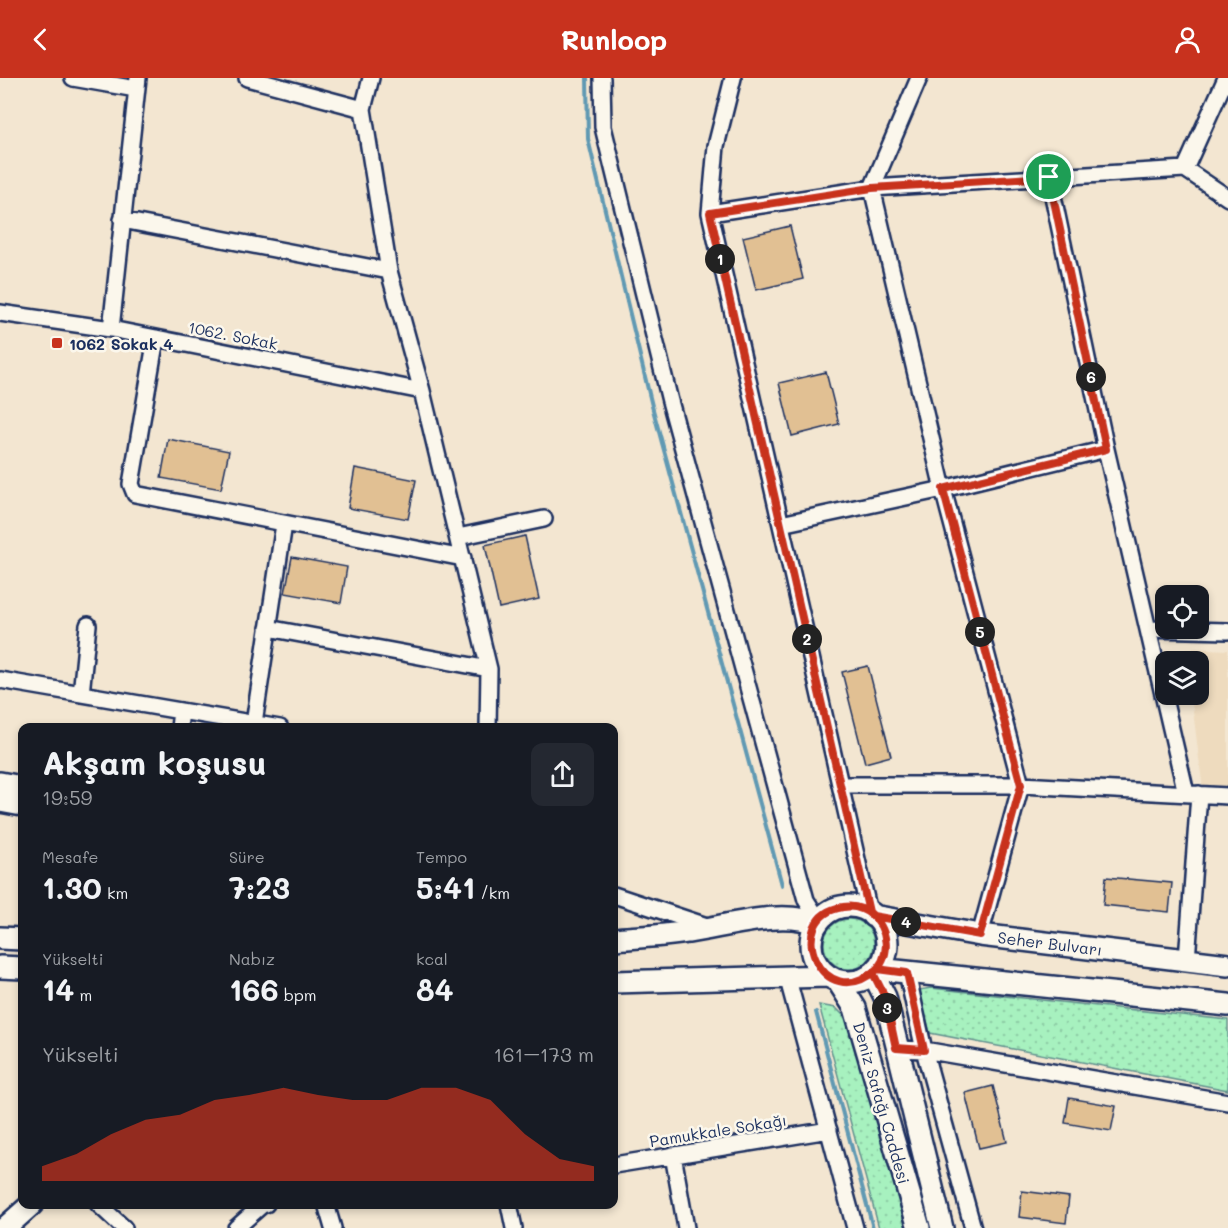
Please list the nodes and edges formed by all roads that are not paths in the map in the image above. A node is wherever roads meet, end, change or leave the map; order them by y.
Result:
1 (73, 78) edge
2 (247, 78) edge
3 (371, 78) edge
4 (602, 78) edge
5 (733, 78) edge
6 (919, 78) edge
7 (1226, 78) edge
8 (137, 83) edge
9 (363, 109) junction
10 (1185, 169) junction
11 (1049, 177) junction
12 (872, 188) junction
13 (1228, 198) edge
14 (710, 213) junction
15 (122, 220) junction
16 (389, 271) junction
17 (0, 313) edge
18 (111, 329) junction
19 (156, 338) junction
20 (422, 391) junction
21 (1106, 449) junction
22 (943, 489) junction
23 (544, 519) dead end
24 (284, 524) junction
25 (781, 524) junction
26 (458, 537) junction
27 (463, 558) junction
28 (88, 625) dead end
29 (268, 628) junction
30 (1148, 629) junction
31 (1228, 631) edge
32 (489, 669) junction
33 (0, 680) edge
34 (81, 694) junction
35 (181, 711) junction
36 (180, 723) edge
37 (254, 723) joint
38 (488, 723) edge
39 (0, 783) edge
40 (841, 785) junction
41 (1021, 785) junction
42 (18, 786) edge
43 (1192, 793) junction
44 (1228, 796) edge
45 (0, 801) edge
46 (18, 804) edge
47 (618, 896) edge
48 (871, 914) junction
49 (818, 923) junction
50 (713, 928) junction
51 (980, 935) junction
52 (0, 938) edge
53 (18, 939) edge
54 (618, 939) edge
55 (1187, 960) junction
56 (1228, 965) edge
57 (0, 967) edge
58 (18, 968) edge
59 (875, 971) junction
60 (907, 973) junction
61 (787, 976) junction
62 (833, 978) junction
63 (618, 982) edge
64 (1228, 1005) edge
65 (896, 1048) junction
66 (924, 1050) junction
67 (1228, 1102) edge
68 (829, 1130) junction
69 (673, 1155) junction
70 (618, 1164) edge
71 (26, 1209) edge
72 (103, 1209) edge
73 (257, 1209) edge
74 (327, 1209) edge
75 (510, 1209) edge
76 (5, 1228) edge
77 (124, 1228) edge
78 (236, 1228) edge
79 (333, 1228) edge
80 (514, 1228) edge
81 (686, 1228) edge
82 (855, 1228) edge
83 (919, 1228) edge
84 (942, 1228) edge
85 (973, 1228) edge

1 - 8 street
2 - 9 street
3 - 9 street
4 - 49 street
5 - 14 street
6 - 12 street
7 - 10 street
8 - 15 street
9 - 16 street
10 - 11 street
10 - 13 street
11 - 12 street
11 - 21 street
12 - 14 street
12 - 22 street
14 - 25 street
15 - 16 street
15 - 18 street
16 - 20 street
17 - 18 street, 1062. Sokak
18 - 19 street, 1062. Sokak
19 - 20 street, 1062. Sokak
19 - 24 street
20 - 26 street
21 - 22 street
21 - 30 street
22 - 25 street
22 - 41 street
23 - 26 street
24 - 27 street
24 - 29 street
25 - 40 street
26 - 27 street
27 - 32 street
28 - 34 street
29 - 32 street
29 - 37 street
30 - 31 street
30 - 43 street
32 - 38 street
33 - 34 street
34 - 35 street
35 - 36 street
35 - 37 street
39 - 42 main road
40 - 41 street
40 - 48 street
41 - 43 street
41 - 51 street
43 - 44 street
43 - 55 street
45 - 46 main road
47 - 50 street
48 - 49 main road
48 - 51 main road, Seher Bulvarı
48 - 59 main road
49 - 50 main road
49 - 62 main road
50 - 54 main road
51 - 55 main road, Seher Bulvarı
52 - 53 main road
55 - 56 main road, Seher Bulvarı
57 - 58 main road
59 - 60 main road
59 - 62 main road
59 - 65 main road, Deniz Safağı Caddesi
60 - 64 main road
60 - 66 street
61 - 62 main road
61 - 63 main road
61 - 68 street
62 - 83 main road, Deniz Safağı Caddesi
65 - 66 street
65 - 84 main road, Deniz Safağı Caddesi
66 - 67 street
66 - 85 street
68 - 69 street, Pamukkale Sokağı
68 - 82 street
69 - 70 street, Pamukkale Sokağı
69 - 81 street
71 - 76 main road
72 - 77 street
73 - 78 street
74 - 79 street
75 - 80 street

